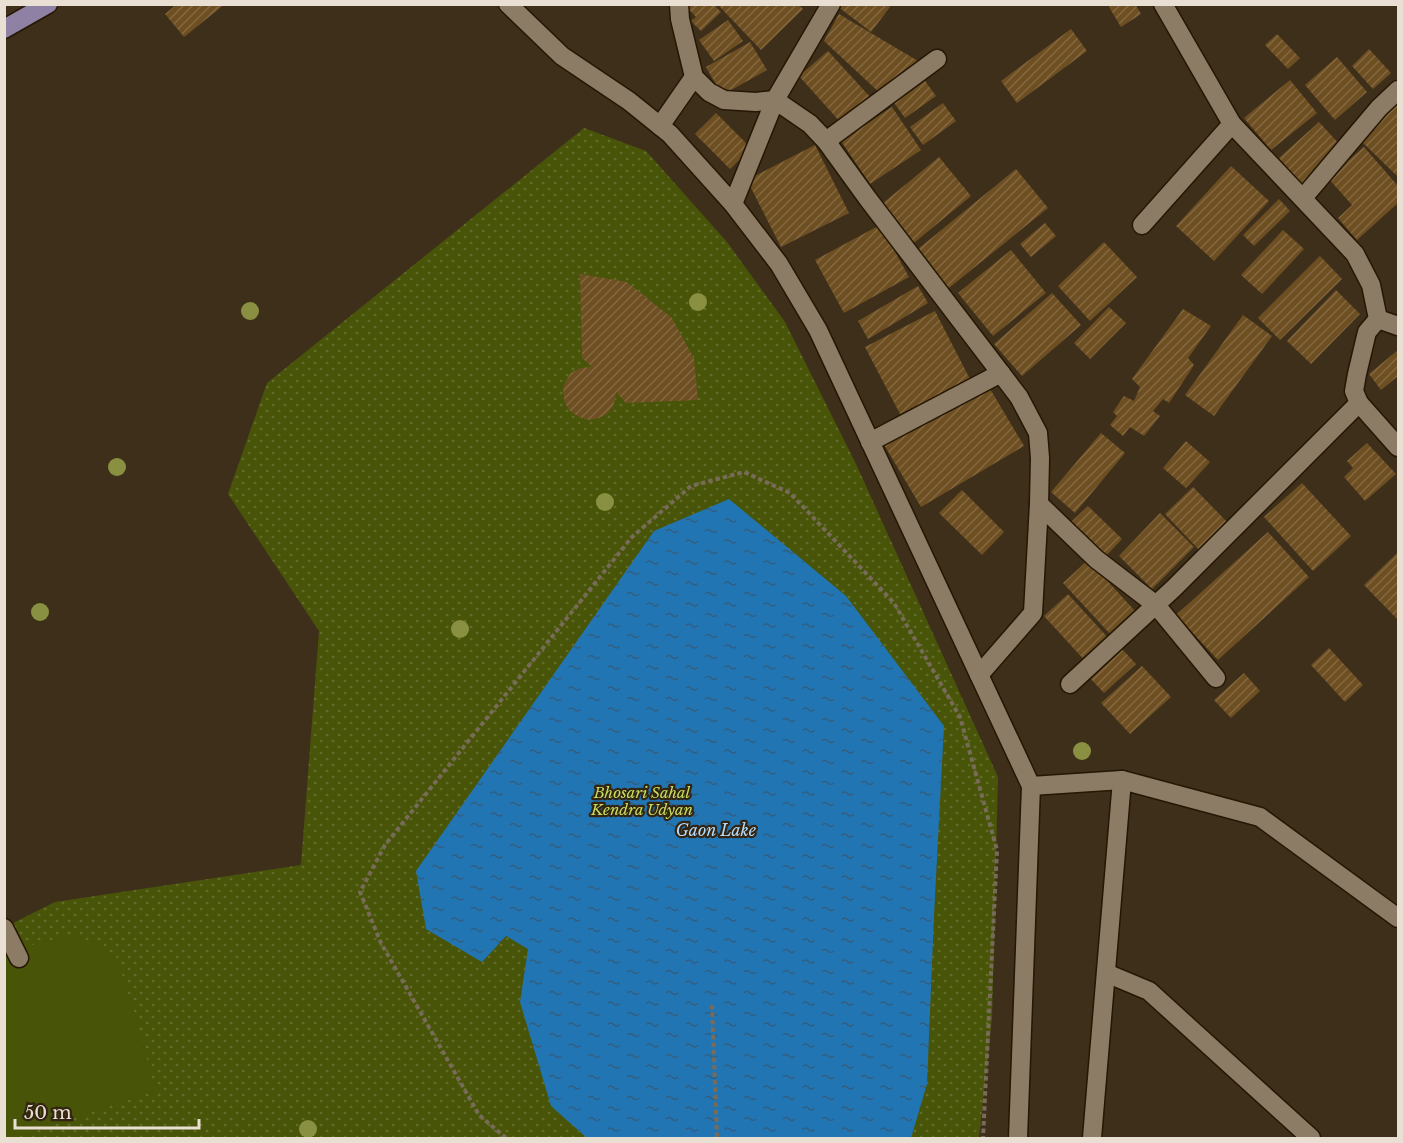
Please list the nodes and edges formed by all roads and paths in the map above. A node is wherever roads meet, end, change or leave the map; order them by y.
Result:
1 (48, 4) edge
2 (508, 4) edge
3 (679, 4) edge
4 (831, 4) edge
5 (1163, 4) edge
6 (4, 29) edge
7 (936, 59) dead end
8 (694, 78) junction
9 (1398, 90) edge
10 (775, 100) junction
11 (1232, 124) junction
12 (660, 126) junction
13 (826, 141) junction
14 (1303, 198) junction
15 (733, 204) junction
16 (1142, 225) dead end
17 (1398, 314) edge
18 (1378, 319) junction
19 (1398, 326) edge
20 (1001, 373) junction
21 (1359, 403) junction
22 (870, 442) junction
23 (1398, 447) edge
24 (1038, 504) junction
25 (1156, 605) junction
26 (979, 675) junction
27 (1216, 678) dead end
28 (1070, 684) dead end
29 (1122, 780) junction
30 (1031, 786) junction
31 (1398, 918) edge
32 (4, 928) edge
33 (19, 958) dead end
34 (1106, 973) junction
35 (712, 1005) dead end
36 (506, 1138) edge
37 (717, 1138) edge
38 (983, 1138) edge
39 (1018, 1138) edge
40 (1092, 1138) edge
41 (1311, 1138) edge

1 - 6 main road
2 - 12 street
3 - 8 street
4 - 10 street
5 - 11 street
7 - 13 street
8 - 10 street
8 - 12 street
9 - 14 street
10 - 13 street
10 - 15 street
11 - 14 street
11 - 16 street
12 - 15 street
13 - 20 street
14 - 18 street
15 - 22 street
17 - 18 street
18 - 19 street
18 - 21 street
20 - 22 street
20 - 24 street
21 - 23 street
21 - 25 street
22 - 26 street
24 - 25 street
24 - 26 street
25 - 27 street
25 - 28 street
26 - 30 street
29 - 30 street
29 - 31 street
29 - 34 street
30 - 39 street
32 - 33 street
34 - 40 street
34 - 41 street
35 - 37 path
36 - 38 path

